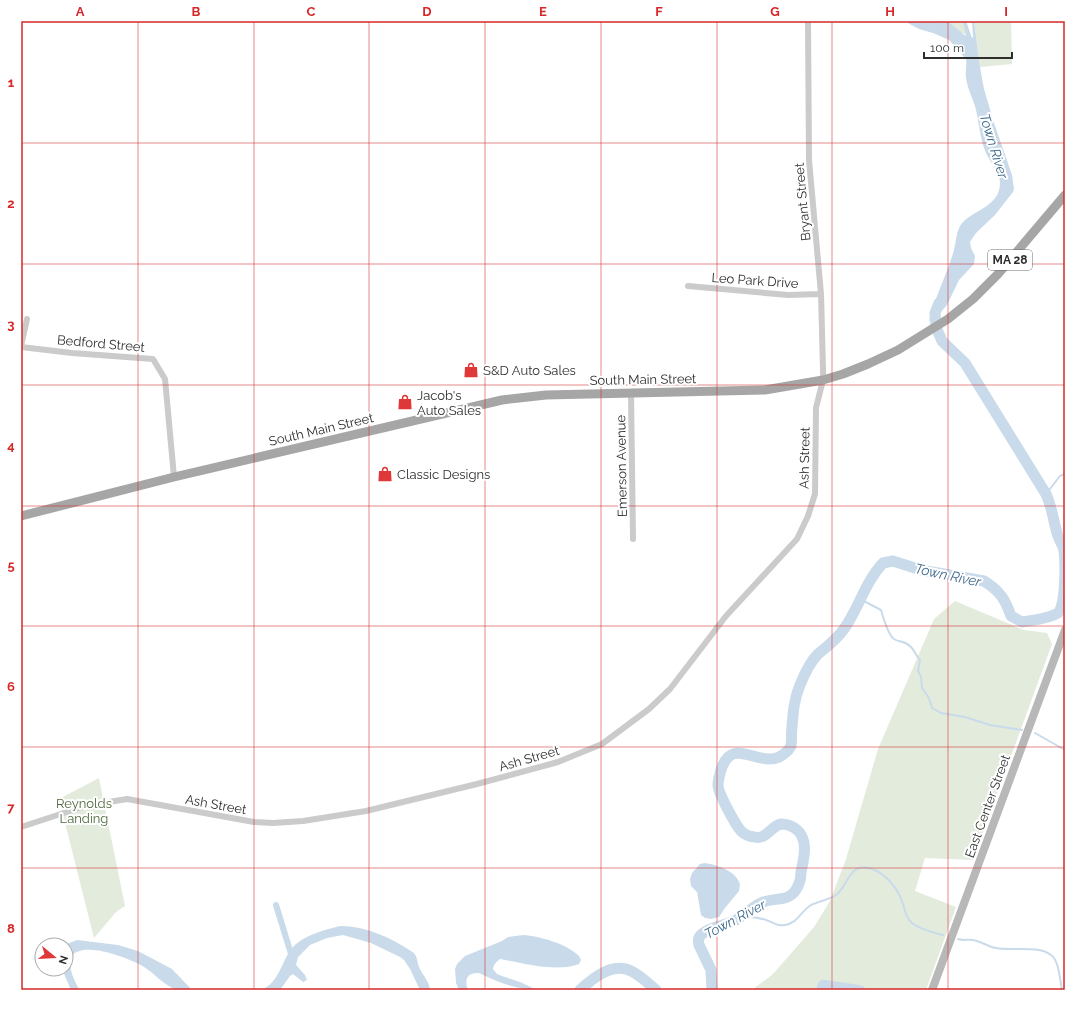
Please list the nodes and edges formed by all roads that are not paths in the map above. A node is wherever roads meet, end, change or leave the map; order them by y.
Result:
1 (808, 21) edge
2 (1065, 194) edge
3 (688, 286) dead end
4 (821, 294) junction
5 (27, 319) dead end
6 (21, 346) edge
7 (823, 380) junction
8 (631, 393) junction
9 (174, 477) junction
10 (21, 516) edge
11 (633, 539) dead end
12 (1065, 630) edge
13 (21, 827) edge
14 (932, 990) edge

1 - 4 street, Bryant Street
2 - 7 main road, South Main Street / MA 28
3 - 4 street, Leo Park Drive
4 - 7 street, Bryant Street
5 - 6 street
6 - 9 street, Bedford Street
7 - 8 main road, South Main Street / MA 28
7 - 13 street, Ash Street
8 - 9 main road, South Main Street / MA 28
8 - 11 street, Emerson Avenue
9 - 10 main road, South Main Street / MA 28
12 - 14 main road, East Center Street

